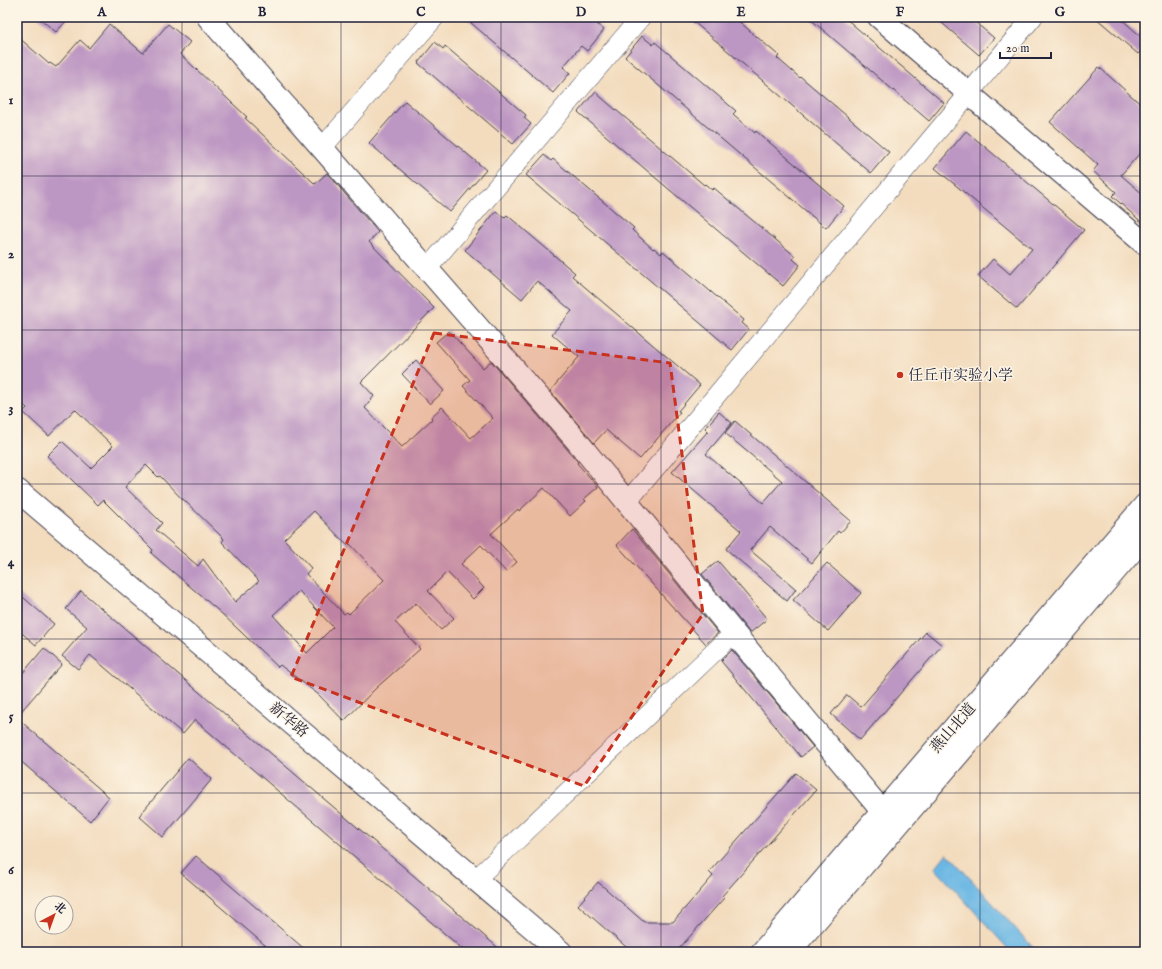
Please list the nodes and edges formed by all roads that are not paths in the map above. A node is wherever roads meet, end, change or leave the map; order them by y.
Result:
1 (208, 17) edge
2 (435, 17) edge
3 (641, 17) edge
4 (879, 17) edge
5 (1034, 17) edge
6 (969, 94) junction
7 (322, 148) junction
8 (1145, 244) edge
9 (427, 269) junction
10 (17, 490) edge
11 (627, 502) junction
12 (1145, 505) edge
13 (1145, 536) edge
14 (734, 633) junction
15 (882, 811) junction
16 (476, 879) junction
17 (561, 952) edge
18 (762, 952) edge
19 (789, 952) edge

1 - 7 main road
2 - 7 street
3 - 9 street
4 - 6 main road
5 - 6 street
6 - 8 main road
6 - 11 street
7 - 9 main road
9 - 11 main road
10 - 16 main road, 新华路
11 - 14 main road
12 - 15 main road, 燕山北道
13 - 19 main road, 燕山北道
14 - 15 main road
14 - 16 street
15 - 18 main road, 燕山北道
16 - 17 main road, 新华路

